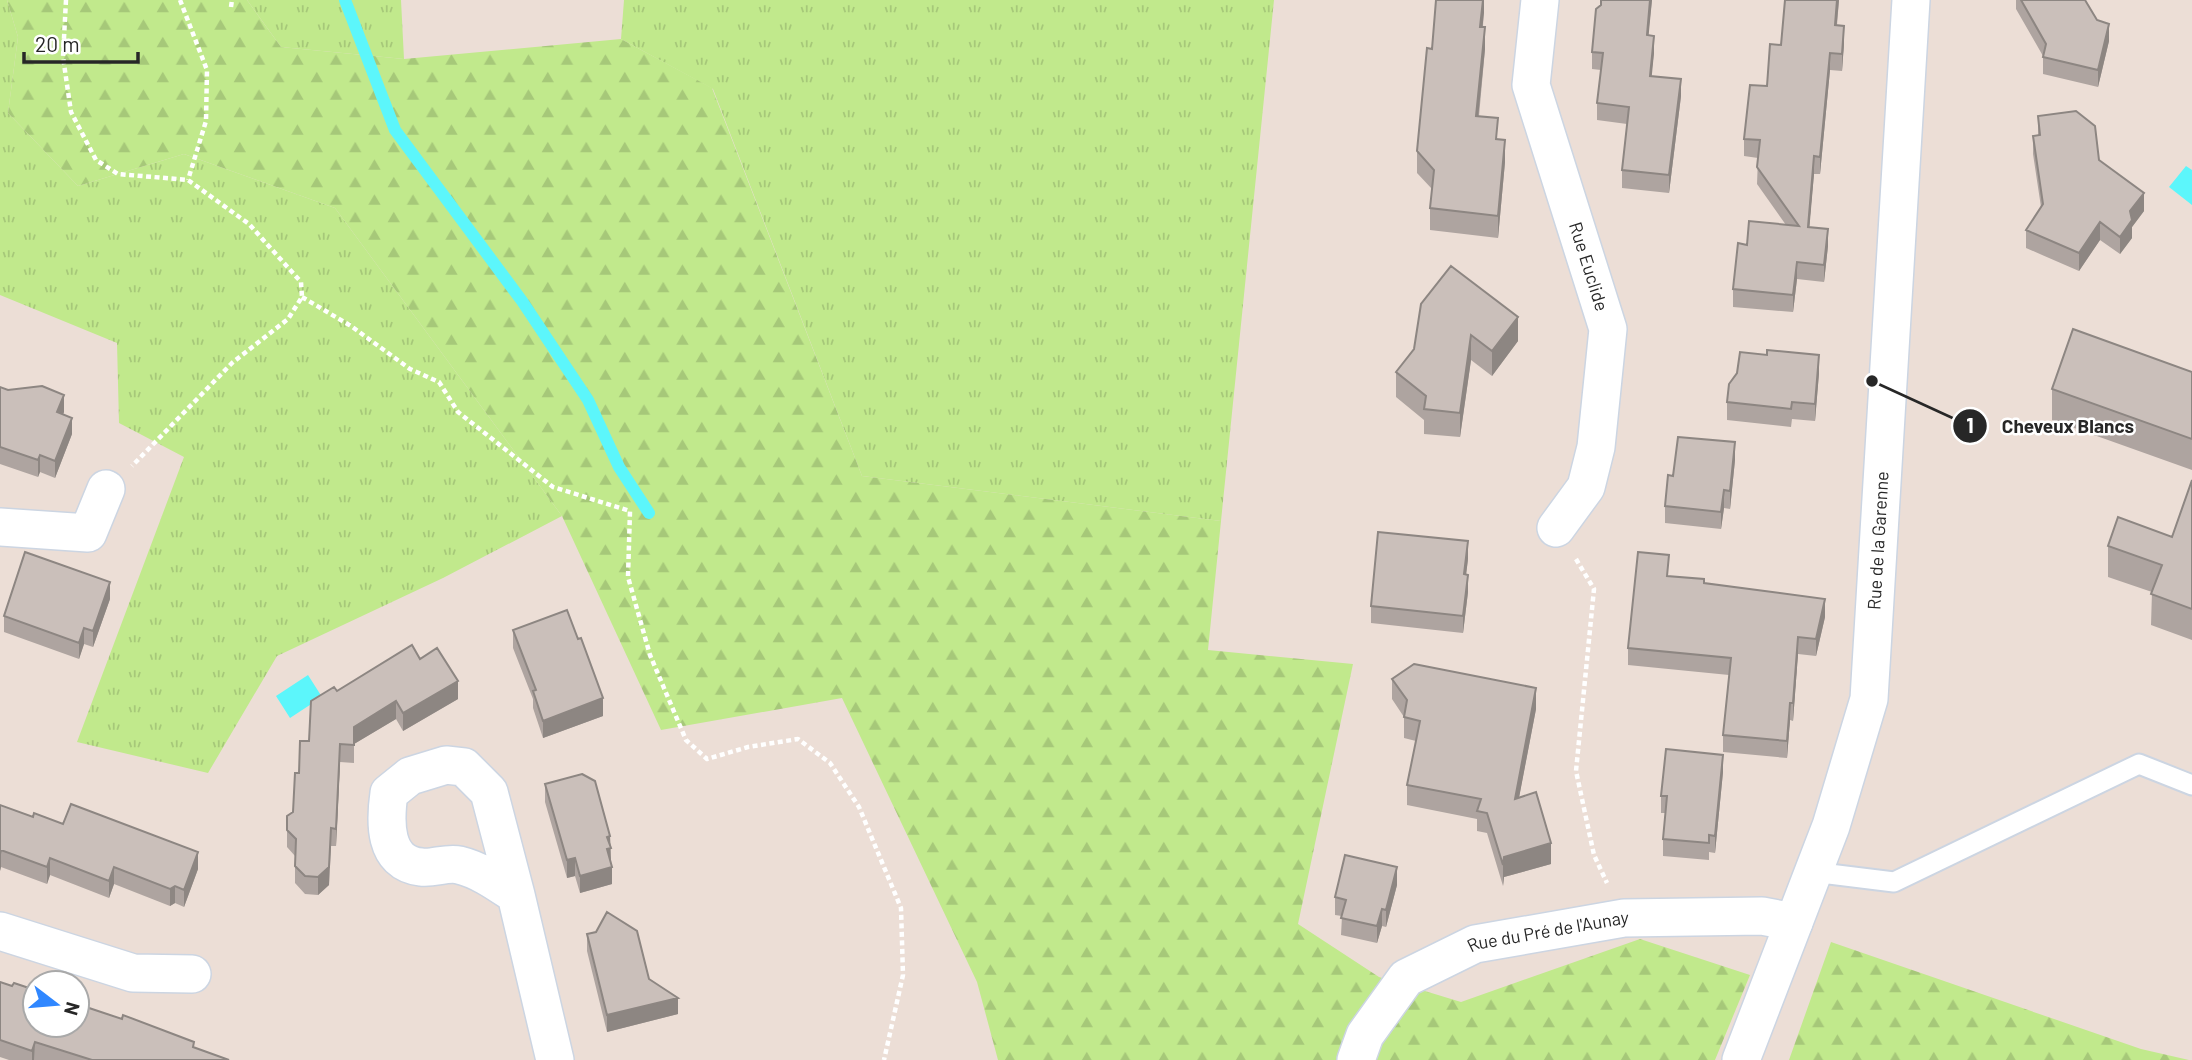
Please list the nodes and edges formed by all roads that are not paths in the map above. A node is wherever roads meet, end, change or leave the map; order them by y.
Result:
1 (1540, 0) edge
2 (1911, 0) edge
3 (106, 489) road end
4 (0, 527) edge
5 (1556, 528) road end
6 (2192, 785) edge
7 (1813, 872) junction
8 (516, 895) dead end
9 (1794, 922) junction
10 (0, 932) edge
11 (192, 974) dead end
12 (555, 1060) edge
13 (1356, 1060) edge
14 (1741, 1060) edge

1 - 5 street, Rue Euclide
2 - 7 street, Rue de la Garenne
3 - 4 street
6 - 7 lane
7 - 9 street, Rue de la Garenne
8 - 12 street
9 - 13 street, Rue du Pré de l'Aunay
9 - 14 street, Rue de la Garenne
10 - 11 street

